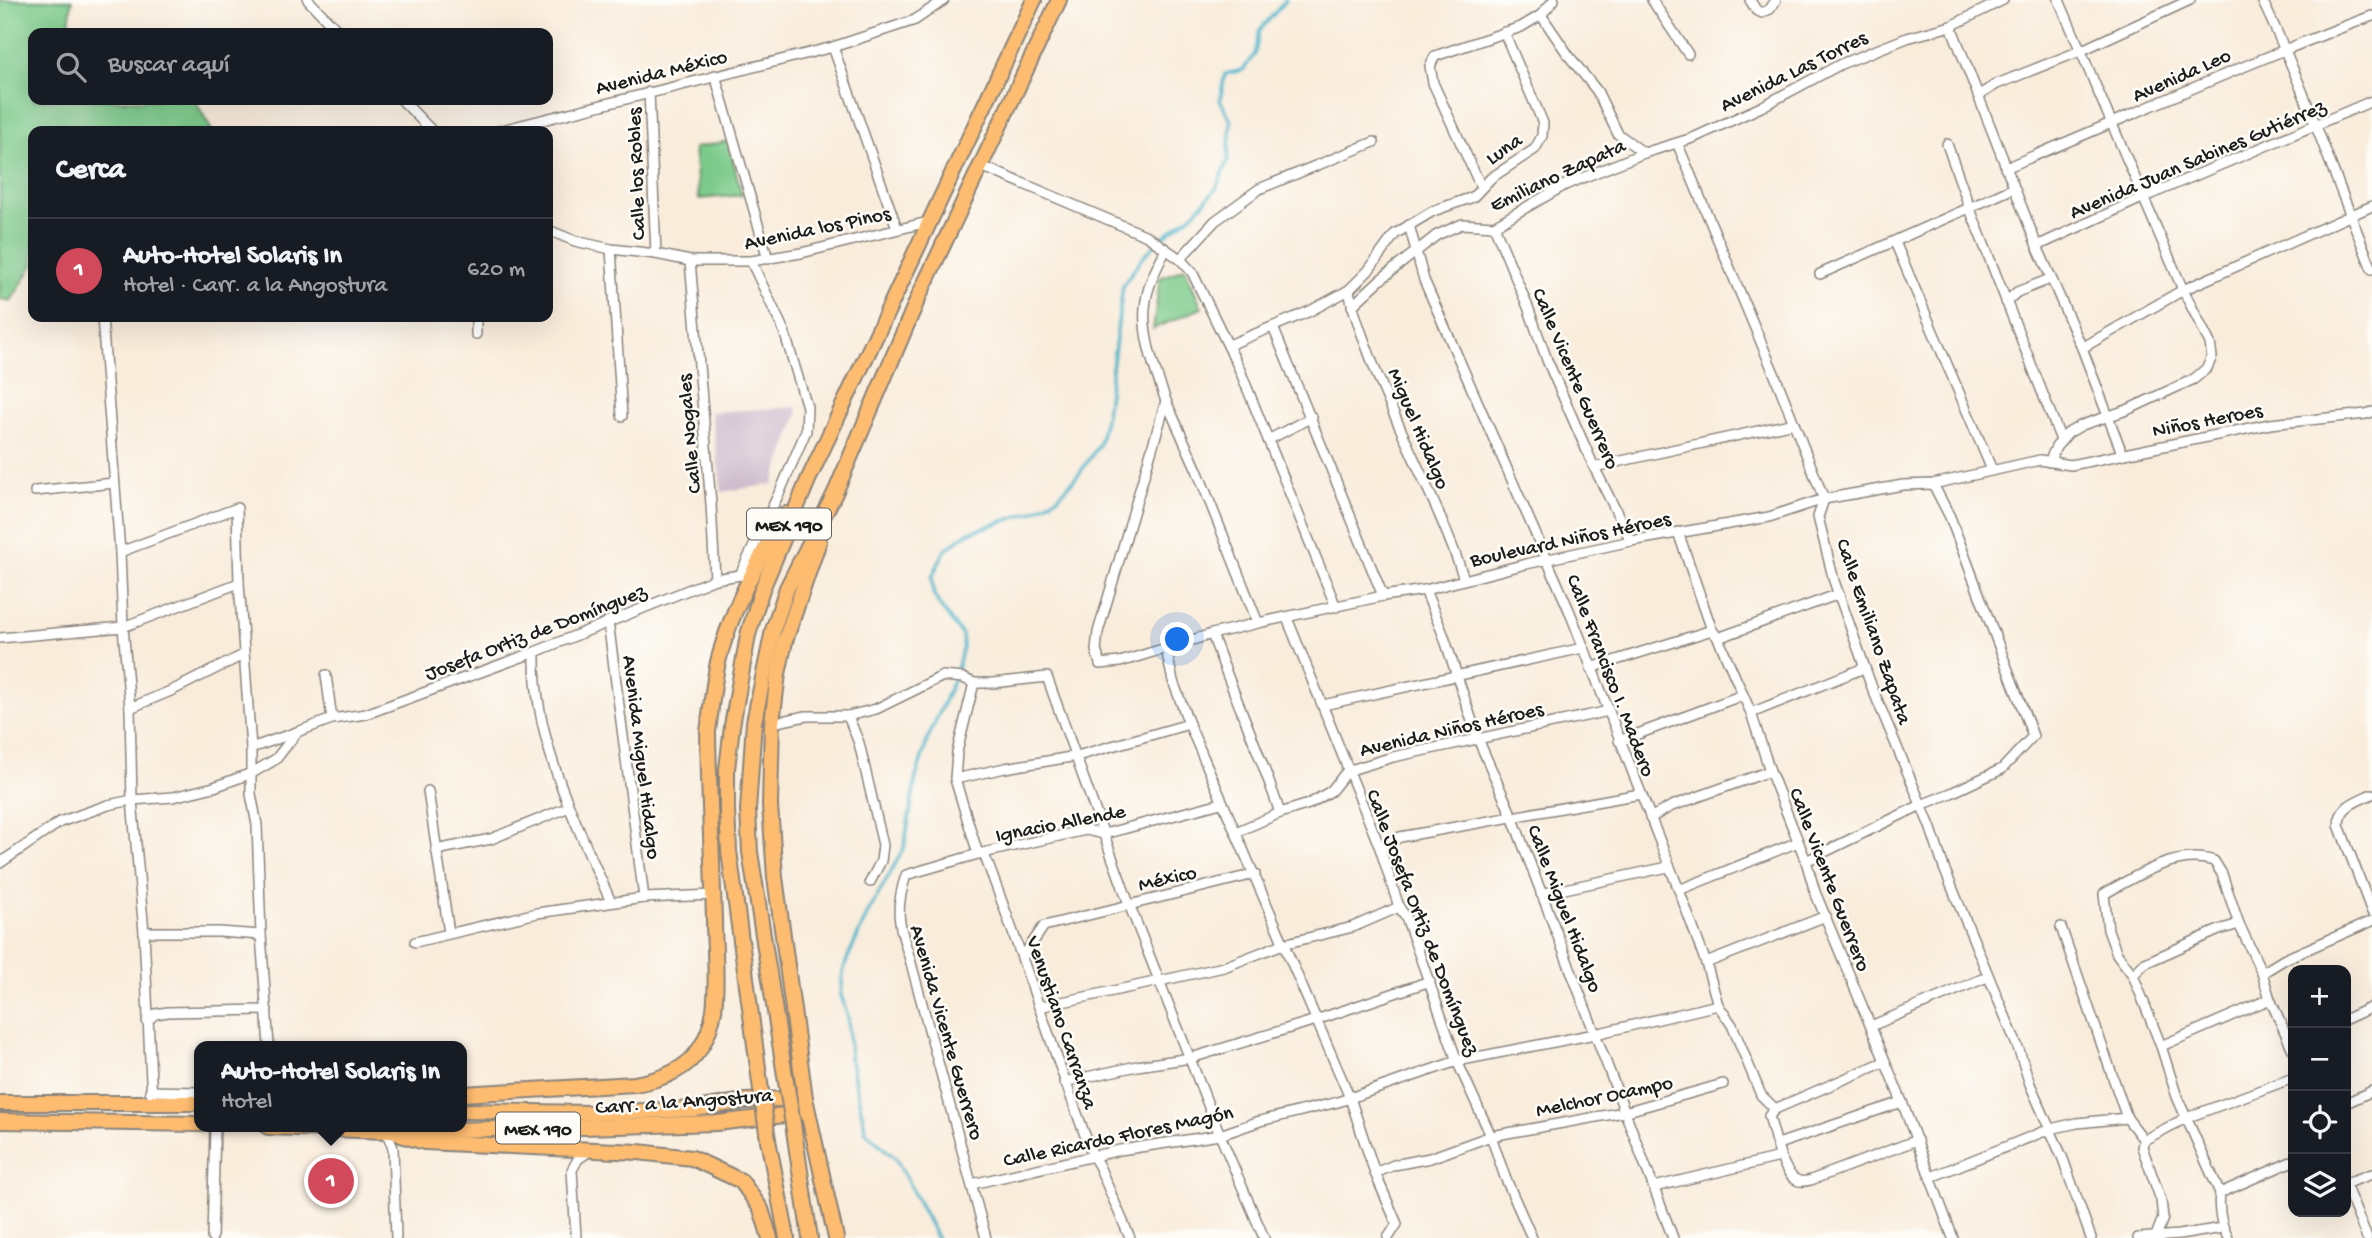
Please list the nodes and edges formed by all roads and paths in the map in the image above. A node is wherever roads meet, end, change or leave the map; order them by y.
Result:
1 (308, 0) edge
2 (1034, 0) edge
3 (1059, 0) edge
4 (1554, 0) edge
5 (1652, 0) edge
6 (1750, 0) edge
7 (1776, 0) edge
8 (2003, 0) edge
9 (2059, 0) edge
10 (2190, 0) edge
11 (2262, 0) edge
12 (937, 2) edge
13 (1541, 15) junction
14 (2372, 16) edge
15 (1951, 26) junction
16 (335, 28) edge
17 (1504, 32) junction
18 (833, 47) junction
19 (2285, 48) junction
20 (2080, 51) junction
21 (1688, 54) dead end
22 (715, 75) junction
23 (649, 92) junction
24 (1979, 95) junction
25 (2372, 101) edge
26 (407, 105) edge
27 (2112, 124) junction
28 (427, 126) edge
29 (517, 126) edge
30 (2318, 126) junction
31 (1374, 142) dead end
32 (1947, 144) dead end
33 (1678, 145) junction
34 (1644, 153) junction
35 (979, 165) junction
36 (2005, 168) junction
37 (1481, 187) junction
38 (2014, 188) junction
39 (2142, 198) junction
40 (2372, 206) edge
41 (1970, 209) junction
42 (2350, 215) junction
43 (928, 222) junction
44 (1409, 225) junction
45 (1494, 226) junction
46 (897, 228) junction
47 (553, 232) edge
48 (1895, 242) junction
49 (2036, 246) junction
50 (1163, 247) junction
51 (611, 249) junction
52 (1415, 252) junction
53 (656, 254) junction
54 (768, 259) junction
55 (1180, 259) junction
56 (691, 261) junction
57 (751, 261) junction
58 (2372, 269) edge
59 (1820, 274) dead end
60 (2050, 279) junction
61 (1349, 290) junction
62 (2183, 290) junction
63 (2006, 302) junction
64 (1352, 306) junction
65 (102, 322) edge
66 (476, 322) edge
67 (1273, 327) junction
68 (476, 334) dead end
69 (1229, 345) junction
70 (2082, 348) junction
71 (1166, 401) junction
72 (2372, 412) edge
73 (622, 415) dead end
74 (2109, 416) junction
75 (1311, 417) junction
76 (1794, 423) junction
77 (1269, 440) junction
78 (2061, 440) junction
79 (2122, 453) junction
80 (2049, 462) junction
81 (1594, 467) junction
82 (1992, 470) junction
83 (809, 478) junction
84 (114, 483) junction
85 (1933, 484) junction
86 (35, 491) dead end
87 (835, 493) junction
88 (1824, 499) junction
89 (1678, 533) junction
90 (1630, 541) junction
91 (120, 552) junction
92 (1548, 559) junction
93 (746, 576) junction
94 (715, 579) junction
95 (1464, 579) junction
96 (239, 583) junction
97 (1425, 590) junction
98 (1839, 594) junction
99 (1383, 596) junction
100 (1336, 607) junction
101 (1287, 618) junction
102 (608, 621) junction
103 (1258, 623) junction
104 (122, 627) junction
105 (1212, 634) junction
106 (1715, 634) junction
107 (0, 638) edge
108 (1583, 648) junction
109 (1166, 649) junction
110 (535, 652) junction
111 (243, 655) junction
112 (1591, 667) junction
113 (1864, 668) junction
114 (326, 675) dead end
115 (1457, 675) junction
116 (974, 683) junction
117 (1743, 695) junction
118 (1323, 705) junction
119 (130, 708) junction
120 (1609, 711) junction
121 (1751, 713) junction
122 (848, 716) junction
123 (332, 719) junction
124 (772, 723) junction
125 (1189, 724) junction
126 (297, 732) junction
127 (1478, 739) junction
128 (1619, 741) junction
129 (251, 748) junction
130 (1077, 756) junction
131 (1347, 771) junction
132 (1770, 771) junction
133 (252, 773) junction
134 (955, 779) junction
135 (428, 791) dead end
136 (1640, 794) junction
137 (2372, 794) edge
138 (132, 800) junction
139 (1221, 803) junction
140 (1921, 805) junction
141 (569, 807) junction
142 (1280, 813) junction
143 (1512, 817) junction
144 (1650, 818) junction
145 (1236, 832) junction
146 (1104, 834) junction
147 (1798, 842) junction
148 (1380, 848) junction
149 (436, 850) junction
150 (981, 854) junction
151 (1806, 861) junction
152 (0, 863) edge
153 (1668, 867) junction
154 (1255, 874) junction
155 (906, 875) joint
156 (870, 882) dead end
157 (1679, 890) junction
158 (1541, 894) junction
159 (713, 895) junction
160 (644, 898) junction
161 (611, 902) junction
162 (1129, 904) junction
163 (1399, 907) junction
164 (2372, 912) edge
165 (1826, 916) junction
166 (2372, 922) edge
167 (2239, 924) junction
168 (2061, 927) dead end
169 (144, 932) junction
170 (449, 933) junction
171 (261, 935) junction
172 (415, 942) dead end
173 (1283, 944) junction
174 (1022, 958) junction
175 (1706, 962) junction
176 (2262, 973) junction
177 (2133, 975) junction
178 (1987, 977) junction
179 (1160, 980) junction
180 (1430, 981) junction
181 (2270, 999) junction
182 (1718, 1005) junction
183 (1039, 1007) junction
184 (2372, 1007) edge
185 (267, 1010) junction
186 (2351, 1017) edge
187 (1316, 1020) junction
188 (147, 1021) junction
189 (1871, 1026) junction
190 (2288, 1032) edge
191 (1595, 1034) junction
192 (269, 1041) edge
193 (2161, 1046) junction
194 (1191, 1058) junction
195 (1457, 1061) junction
196 (1884, 1062) junction
197 (2288, 1080) edge
198 (1064, 1082) junction
199 (1723, 1084) dead end
200 (2372, 1091) edge
201 (194, 1092) edge
202 (467, 1094) edge
203 (151, 1096) junction
204 (1350, 1098) junction
205 (2351, 1101) edge
206 (194, 1102) edge
207 (1902, 1102) junction
208 (0, 1103) edge
209 (806, 1105) junction
210 (467, 1111) edge
211 (1623, 1112) junction
212 (1772, 1113) junction
213 (2127, 1118) junction
214 (2186, 1118) junction
215 (0, 1121) edge
216 (194, 1124) edge
217 (467, 1129) edge
218 (2049, 1129) junction
219 (215, 1132) edge
220 (388, 1132) edge
221 (391, 1132) edge
222 (1220, 1135) junction
223 (1491, 1136) junction
224 (1917, 1140) junction
225 (2144, 1140) junction
226 (1777, 1144) junction
227 (555, 1148) junction
228 (591, 1150) junction
229 (1093, 1156) junction
230 (1780, 1157) junction
231 (2288, 1163) edge
232 (572, 1170) junction
233 (1375, 1172) junction
234 (2372, 1174) edge
235 (1931, 1177) junction
236 (2351, 1183) edge
237 (972, 1184) junction
238 (1654, 1187) junction
239 (2220, 1192) junction
240 (2351, 1198) edge
241 (2222, 1228) junction
242 (2156, 1236) junction
243 (212, 1238) edge
244 (396, 1238) edge
245 (576, 1238) edge
246 (770, 1238) edge
247 (786, 1238) edge
248 (810, 1238) edge
249 (836, 1238) edge
250 (986, 1238) edge
251 (1130, 1238) edge
252 (1264, 1238) edge
253 (1388, 1238) edge
254 (1532, 1238) edge
255 (1672, 1238) edge
256 (1953, 1238) edge
257 (2091, 1238) edge
258 (2138, 1238) edge
259 (2228, 1238) edge
260 (2367, 1238) edge

1 - 16 street
2 - 43 main road, MEX 190
3 - 35 main road, MEX 190
4 - 13 street
5 - 21 street
6 - 7 street
8 - 15 street, Avenida Las Torres
9 - 20 street
10 - 20 street
11 - 19 street
12 - 18 street, Avenida México
13 - 17 street
13 - 34 street
14 - 19 street, Avenida Leo
15 - 24 street
15 - 33 street, Avenida Las Torres
17 - 37 street, Luna
17 - 37 street
18 - 22 street, Avenida México
18 - 46 street
19 - 27 street, Avenida Leo
19 - 30 street
20 - 24 street
20 - 27 street
22 - 23 street, Avenida México
22 - 54 street
23 - 29 street, Avenida México
23 - 53 street, Calle los Robles
24 - 36 street
25 - 30 street, Avenida Juan Sabines Gutiérrez
26 - 28 street
27 - 36 street, Avenida Leo
27 - 39 street
30 - 39 street, Avenida Juan Sabines Gutiérrez
30 - 42 street
31 - 55 street
32 - 41 street
33 - 34 street, Emiliano Zapata
33 - 76 street, Calle Emiliano Zapata
34 - 45 street, Emiliano Zapata
35 - 50 street
35 - 87 main road, MEX 190
36 - 38 street
37 - 44 street, Luna
38 - 41 street
38 - 49 street
39 - 49 street, Avenida Juan Sabines Gutiérrez
39 - 62 street
40 - 42 street
41 - 48 street
41 - 63 street
42 - 58 street
42 - 62 street
43 - 46 street, Avenida los Pinos
43 - 83 main road, MEX 190
44 - 52 street, Calle Francisco I. Madero
44 - 61 street, Luna
45 - 52 street, Emiliano Zapata
45 - 81 street, Calle Vicente Guerrero
46 - 54 street, Avenida los Pinos
47 - 51 street, Avenida los Pinos
48 - 59 street
48 - 82 street
49 - 60 street
50 - 55 street
50 - 71 street
51 - 53 street, Avenida los Pinos
51 - 73 street
52 - 64 street, Emiliano Zapata
52 - 92 street, Calle Francisco I. Madero
53 - 56 street, Avenida los Pinos
54 - 57 street, Avenida los Pinos
55 - 69 street
56 - 57 street, Avenida los Pinos
56 - 94 street, Calle Nogales
57 - 93 street
60 - 63 street
60 - 70 street
61 - 64 street, Miguel Hidalgo
61 - 67 street, Luna
62 - 70 street
62 - 74 street
63 - 78 street
64 - 95 street, Miguel Hidalgo
65 - 84 street
66 - 68 street
67 - 69 street, Luna
67 - 75 street
69 - 77 street
70 - 74 street
71 - 103 street
71 - 109 street, Boulevard Niños Héroes
72 - 79 street, Niños Heroes
74 - 78 street
74 - 79 street
75 - 77 street
75 - 99 street
76 - 81 street
76 - 88 street, Calle Emiliano Zapata
77 - 100 street
78 - 80 street
79 - 80 street, Niños Heroes
80 - 82 street, Boulevard Niños Héroes
81 - 90 street, Calle Vicente Guerrero
82 - 85 street, Boulevard Niños Héroes
83 - 93 main road
83 - 247 main road, MEX 190, bridge
84 - 86 street
84 - 91 street
85 - 88 street, Boulevard Niños Héroes
85 - 140 street
87 - 124 main road
87 - 248 main road, MEX 190, bridge
88 - 89 street, Boulevard Niños Héroes
88 - 98 street, Calle Emiliano Zapata
89 - 90 street, Boulevard Niños Héroes
89 - 106 street, Calle Vicente Guerrero
90 - 92 street, Boulevard Niños Héroes
91 - 96 street
91 - 104 street
92 - 95 street, Boulevard Niños Héroes
92 - 108 street, Calle Francisco I. Madero
93 - 94 street
93 - 159 main road
94 - 102 street, Josefa Ortiz de Domínguez
95 - 97 street, Boulevard Niños Héroes
96 - 104 street
96 - 111 street
97 - 99 street, Boulevard Niños Héroes
97 - 115 street, Calle Miguel Hidalgo
98 - 106 street
98 - 113 street, Calle Emiliano Zapata
99 - 100 street, Boulevard Niños Héroes
100 - 101 street, Boulevard Niños Héroes
101 - 103 street, Boulevard Niños Héroes
101 - 118 street, Calle Josefa Ortiz de Domínguez
102 - 110 street, Josefa Ortiz de Domínguez
102 - 160 street, Avenida Miguel Hidalgo
103 - 105 street, Boulevard Niños Héroes
104 - 107 street
104 - 119 street
105 - 109 street, Boulevard Niños Héroes
105 - 142 street
106 - 112 street
106 - 117 street, Calle Vicente Guerrero
108 - 112 street, Calle Francisco I. Madero
108 - 115 street
109 - 125 street
110 - 123 street, Josefa Ortiz de Domínguez
110 - 141 street
111 - 119 street
111 - 129 street
112 - 120 street, Calle Francisco I. Madero
113 - 121 street
113 - 140 street, Calle Emiliano Zapata
114 - 123 street
115 - 118 street
115 - 127 street, Calle Miguel Hidalgo
116 - 122 street
116 - 130 street
116 - 134 street
117 - 121 street, Calle Vicente Guerrero
117 - 128 street
118 - 131 street, Calle Josefa Ortiz de Domínguez
119 - 138 street
120 - 127 street, Avenida Niños Héroes
120 - 128 street, Calle Francisco I. Madero
121 - 132 street, Calle Vicente Guerrero
122 - 124 street
122 - 156 street
123 - 126 street, Josefa Ortiz de Domínguez
124 - 209 main road
125 - 130 street
125 - 139 street
126 - 129 street, Josefa Ortiz de Domínguez
126 - 133 street
127 - 131 street, Avenida Niños Héroes
127 - 143 street, Calle Miguel Hidalgo
128 - 136 street, Calle Francisco I. Madero
129 - 133 street
130 - 134 street
130 - 146 street
131 - 142 street, Avenida Niños Héroes
131 - 148 street, Calle Josefa Ortiz de Domínguez
132 - 144 street
132 - 147 street, Calle Vicente Guerrero
133 - 138 street
133 - 171 street
134 - 150 street, Venustiano Carranza
135 - 149 street
136 - 143 street
136 - 144 street, Calle Francisco I. Madero
137 - 164 street
138 - 152 street
138 - 169 street
139 - 145 street
139 - 146 street, Ignacio Allende
140 - 151 street
140 - 178 street, Calle Emiliano Zapata
141 - 149 street
141 - 161 street
142 - 145 street, Avenida Niños Héroes
143 - 148 street
143 - 158 street, Calle Miguel Hidalgo
144 - 153 street, Calle Francisco I. Madero
145 - 154 street
146 - 150 street, Ignacio Allende
146 - 162 street
147 - 151 street, Calle Vicente Guerrero
147 - 157 street
148 - 163 street, Calle Josefa Ortiz de Domínguez
149 - 170 street
150 - 155 street, Ignacio Allende
150 - 174 street, Venustiano Carranza
151 - 165 street, Calle Vicente Guerrero
153 - 157 street, Calle Francisco I. Madero
153 - 158 street
154 - 162 street, México
154 - 173 street
155 - 237 street, Avenida Vicente Guerrero
157 - 175 street, Calle Francisco I. Madero
158 - 191 street, Calle Miguel Hidalgo
159 - 160 street
159 - 202 main road
160 - 161 street
161 - 170 street
162 - 174 street, México
162 - 179 street
163 - 173 street
163 - 180 street, Calle Josefa Ortiz de Domínguez
165 - 175 street
165 - 189 street, Calle Vicente Guerrero
166 - 176 street
167 - 176 street
167 - 177 street
167 - 177 street
168 - 213 street
169 - 171 street
169 - 188 street
170 - 172 street
171 - 185 street
173 - 179 street
173 - 187 street
174 - 183 street, Venustiano Carranza
175 - 182 street, Calle Francisco I. Madero
176 - 181 street
177 - 193 street
178 - 189 street
178 - 218 street, Calle Emiliano Zapata
179 - 183 street
179 - 194 street
180 - 187 street
180 - 195 street, Calle Josefa Ortiz de Domínguez
181 - 190 street
181 - 193 street
182 - 191 street, Calle Ricardo Flores Magón
182 - 212 street
183 - 198 street, Venustiano Carranza
184 - 186 street
185 - 188 street
185 - 192 street
187 - 194 street
187 - 204 street
188 - 203 street
189 - 196 street, Calle Vicente Guerrero
191 - 195 street, Calle Ricardo Flores Magón
191 - 211 street, Calle Miguel Hidalgo
193 - 214 street
194 - 198 street
194 - 222 street
195 - 204 street, Calle Ricardo Flores Magón
195 - 223 street, Calle Josefa Ortiz de Domínguez
196 - 207 street, Calle Vicente Guerrero
196 - 212 street
197 - 214 street
198 - 229 street, Venustiano Carranza
199 - 211 street, Melchor Ocampo
200 - 205 street
201 - 203 street
203 - 206 main road
203 - 208 main road
204 - 222 street, Calle Ricardo Flores Magón
204 - 233 street
207 - 224 street, Calle Vicente Guerrero
207 - 226 street
209 - 210 main road, Carr. a la Angostura / MEX 190
209 - 217 main road, Carr. a la Angostura / MEX 190
209 - 249 main road
211 - 223 street, Melchor Ocampo
211 - 238 street, Calle Miguel Hidalgo
212 - 226 street
213 - 218 street
213 - 225 street
214 - 225 street
214 - 239 street
215 - 216 main road
218 - 235 street
218 - 257 street, Calle Emiliano Zapata
219 - 243 street
220 - 244 street
221 - 227 main road
222 - 229 street, Calle Ricardo Flores Magón
222 - 252 street
223 - 233 street, Melchor Ocampo
223 - 254 street, Calle Josefa Ortiz de Domínguez
224 - 230 street
224 - 235 street, Calle Vicente Guerrero
225 - 242 street
226 - 230 street
227 - 228 main road
227 - 232 street
228 - 232 street
228 - 246 main road
229 - 237 street, Calle Ricardo Flores Magón
229 - 251 street, Venustiano Carranza
230 - 238 street
231 - 239 street
232 - 245 street
233 - 253 street
234 - 236 street
235 - 256 street, Calle Vicente Guerrero
237 - 250 street, Avenida Vicente Guerrero
238 - 255 street, Calle Miguel Hidalgo
239 - 241 street
240 - 260 street
241 - 242 street
241 - 259 street
242 - 258 street

